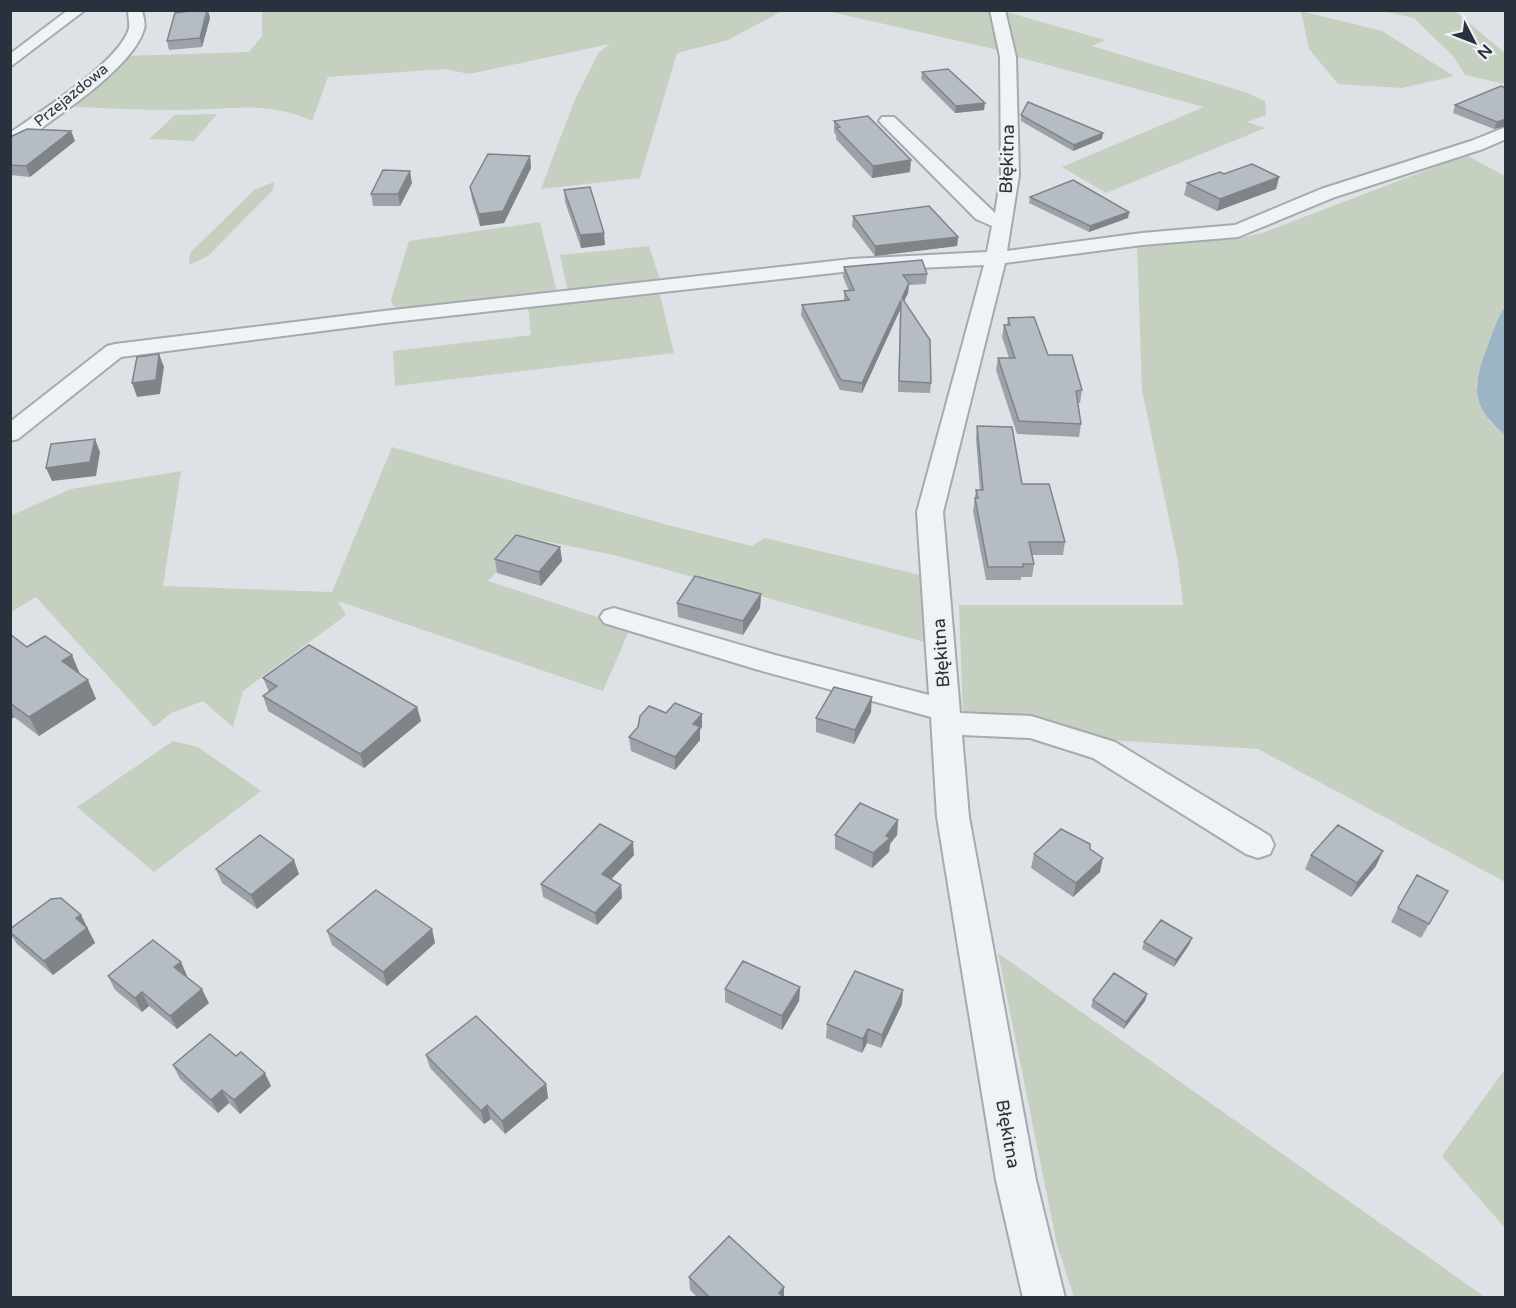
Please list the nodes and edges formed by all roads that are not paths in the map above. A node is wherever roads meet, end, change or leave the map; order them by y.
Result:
1 (78, 10) edge
2 (135, 10) edge
3 (997, 10) edge
4 (10, 62) edge
5 (888, 121) dead end
6 (1506, 132) edge
7 (10, 142) edge
8 (1001, 223) junction
9 (996, 258) junction
10 (10, 434) edge
11 (614, 617) dead end
12 (945, 716) junction
13 (1258, 845) dead end
14 (1044, 1298) edge

1 - 4 street
2 - 7 street, Przejazdowa
3 - 8 street, Błękitna
5 - 8 street
6 - 9 street
8 - 9 street, Błękitna
9 - 10 street
9 - 12 street, Błękitna
11 - 12 street
12 - 13 street
12 - 14 street, Błękitna

